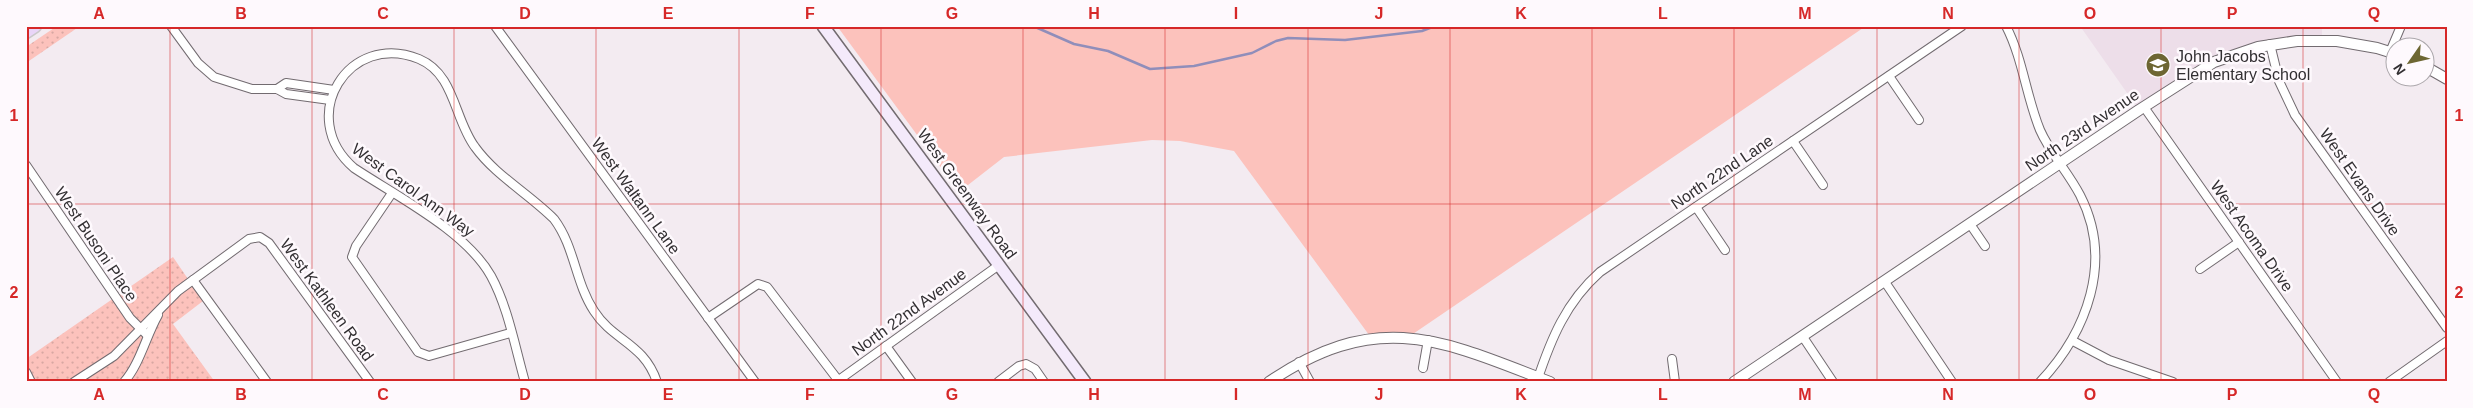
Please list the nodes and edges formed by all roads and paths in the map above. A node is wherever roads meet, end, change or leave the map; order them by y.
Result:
1 (35, 26) edge
2 (172, 26) edge
3 (495, 26) edge
4 (823, 26) edge
5 (1962, 26) edge
6 (2006, 26) edge
7 (26, 32) edge
8 (2270, 44) junction
9 (2386, 52) edge
10 (2436, 73) edge
11 (1889, 76) junction
12 (2447, 79) edge
13 (277, 89) junction
14 (334, 90) junction
15 (330, 100) junction
16 (2144, 106) junction
17 (1919, 120) dead end
18 (1793, 141) junction
19 (2060, 163) junction
20 (26, 165) edge
21 (1823, 184) dead end
22 (392, 193) junction
23 (1696, 207) junction
24 (1970, 224) junction
25 (2239, 242) junction
26 (1985, 246) dead end
27 (1725, 250) dead end
28 (999, 265) junction
29 (2200, 269) dead end
30 (193, 280) junction
31 (1885, 282) junction
32 (164, 304) junction
33 (708, 318) junction
34 (2447, 328) edge
35 (140, 330) junction
36 (510, 333) junction
37 (147, 336) junction
38 (1803, 337) junction
39 (1428, 340) junction
40 (2073, 341) junction
41 (2447, 341) edge
42 (886, 346) junction
43 (1672, 359) dead end
44 (1299, 362) junction
45 (1424, 368) dead end
46 (26, 372) edge
47 (1537, 379) edge
48 (837, 381) edge
49 (31, 382) edge
50 (75, 382) edge
51 (124, 382) edge
52 (267, 382) edge
53 (370, 382) edge
54 (525, 382) edge
55 (657, 382) edge
56 (755, 382) edge
57 (912, 382) edge
58 (998, 382) edge
59 (1044, 382) edge
60 (1085, 382) edge
61 (1269, 382) edge
62 (1310, 382) edge
63 (1550, 382) edge
64 (1674, 382) edge
65 (1734, 382) edge
66 (1833, 382) edge
67 (1952, 382) edge
68 (2040, 382) edge
69 (2173, 382) edge
70 (2337, 382) edge
71 (2390, 382) edge

1 - 7 main road
2 - 13 street
3 - 33 street, West Waltann Lane
4 - 28 main road, West Greenway Road
5 - 11 street, North 22nd Lane
6 - 19 street
8 - 9 street, North 23rd Avenue
8 - 16 street, North 23rd Avenue
8 - 34 street, West Evans Drive
10 - 12 street
11 - 17 street
11 - 18 street, North 22nd Lane
13 - 14 street
13 - 15 street
14 - 15 street, West Carol Ann Way
14 - 55 street, West Carol Ann Way
15 - 22 street, West Carol Ann Way
16 - 19 street, North 23rd Avenue
16 - 25 street, West Acoma Drive
18 - 21 street
18 - 23 street, North 22nd Lane
19 - 24 street, North 23rd Avenue
19 - 40 street
20 - 35 street, West Busoni Place
22 - 36 street, West Carol Ann Way
22 - 36 street
23 - 27 street
23 - 47 street, North 22nd Lane
24 - 26 street
24 - 31 street, North 23rd Avenue
25 - 29 street
25 - 70 street, West Acoma Drive
28 - 42 street, North 22nd Avenue
28 - 60 main road, West Greenway Road
30 - 32 street
30 - 52 street
30 - 53 street, West Kathleen Road
31 - 38 street, North 23rd Avenue
31 - 67 street
32 - 35 street
32 - 37 street
33 - 48 street
33 - 56 street, West Waltann Lane
35 - 37 street, West Busoni Place
35 - 50 street
36 - 54 street, West Carol Ann Way
37 - 51 street
38 - 65 street, North 23rd Avenue
38 - 66 street
39 - 44 street
39 - 45 street
39 - 47 street
40 - 68 street
40 - 69 street
41 - 71 street
42 - 48 street, North 22nd Avenue
42 - 57 street
43 - 64 street
44 - 61 street
44 - 62 street
46 - 49 street
47 - 63 street
58 - 59 street

